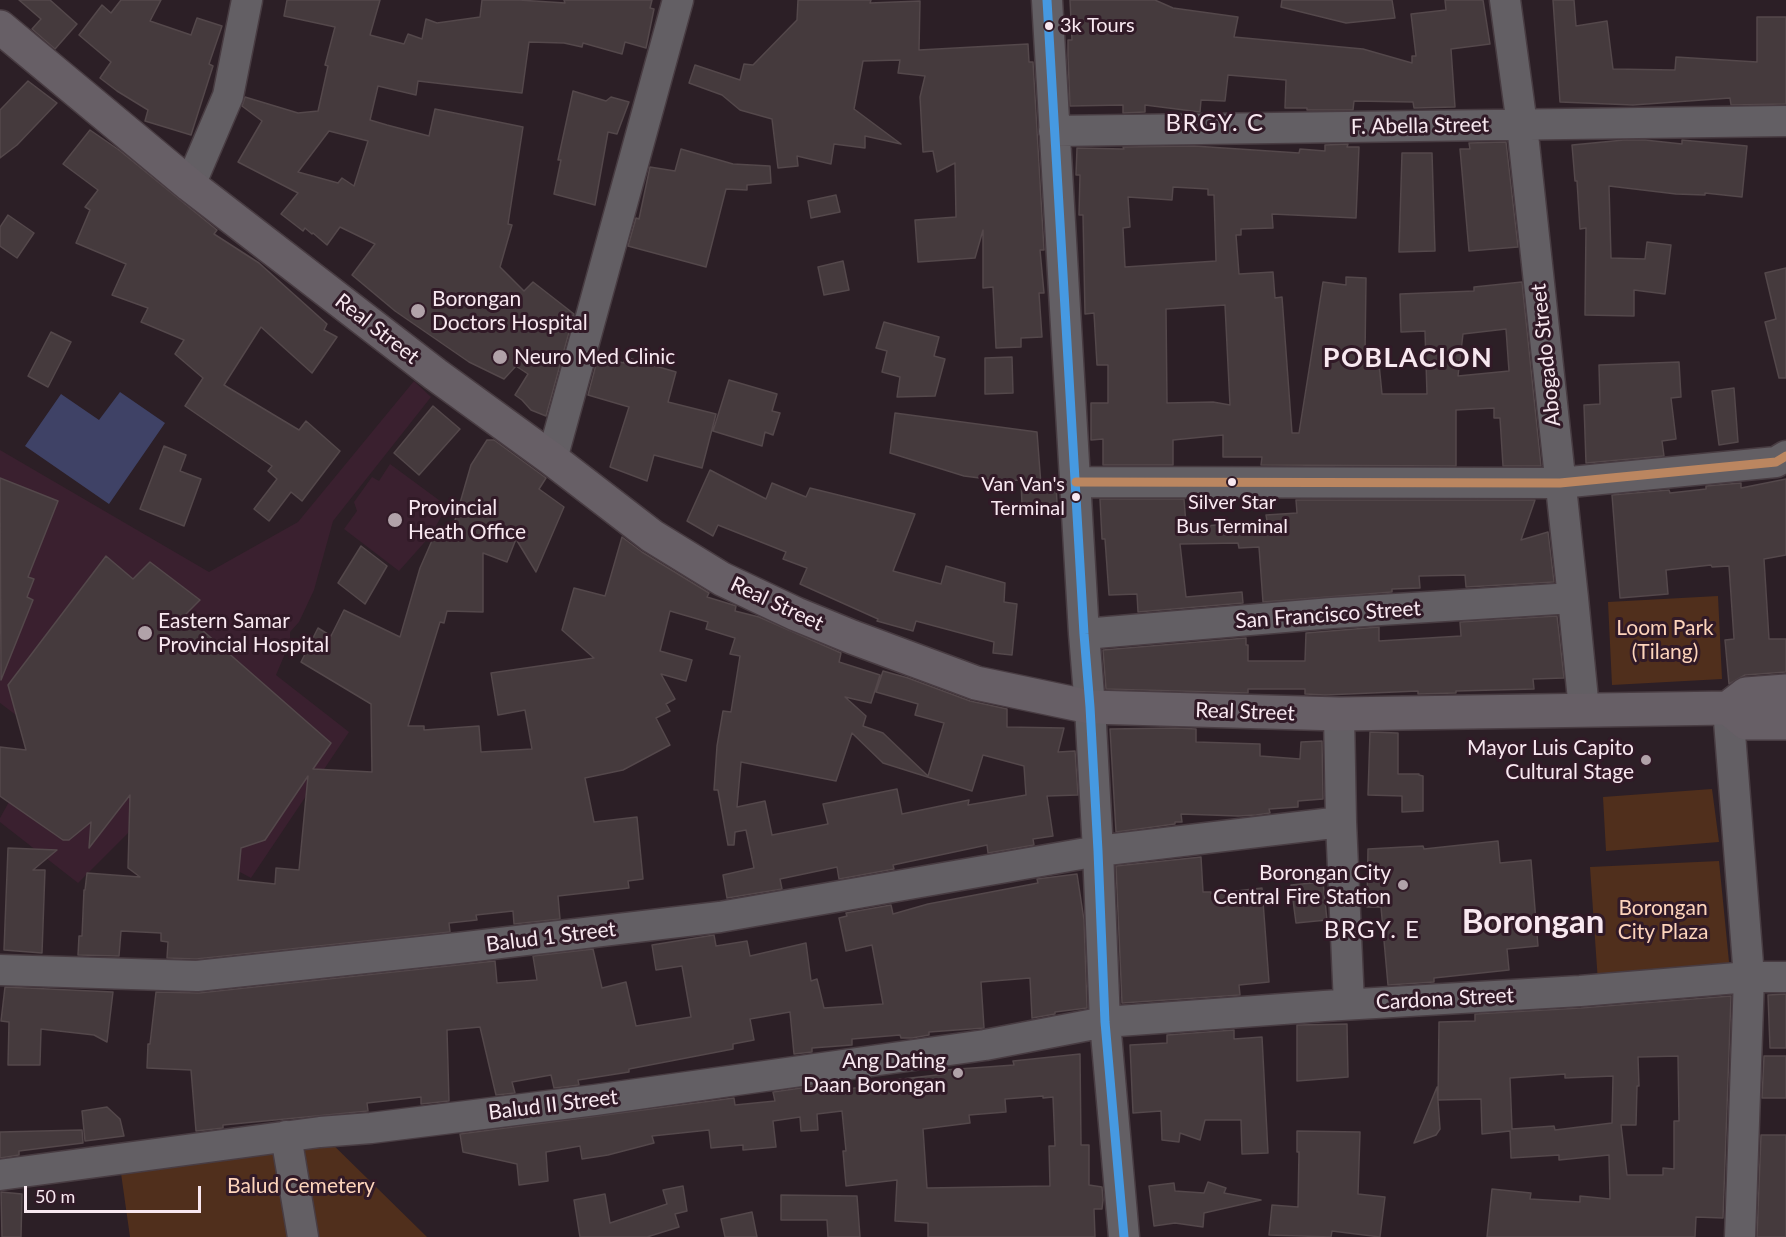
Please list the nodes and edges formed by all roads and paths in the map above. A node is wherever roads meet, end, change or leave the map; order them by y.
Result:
1 (247, 0) edge
2 (678, 0) edge
3 (1047, 0) edge
4 (1505, 0) edge
5 (0, 27) edge
6 (1786, 121) edge
7 (1522, 125) junction
8 (1054, 131) junction
9 (190, 185) junction
10 (1786, 456) edge
11 (552, 459) junction
12 (1076, 482) junction
13 (1560, 483) junction
14 (1573, 598) junction
15 (1084, 634) junction
16 (1786, 691) edge
17 (1090, 707) junction
18 (1728, 708) junction
19 (1584, 710) junction
20 (1339, 714) junction
21 (1786, 723) edge
22 (1341, 822) junction
23 (1098, 851) junction
24 (0, 970) edge
25 (1749, 977) junction
26 (1786, 977) edge
27 (1349, 1004) junction
28 (1105, 1022) junction
29 (286, 1136) junction
30 (0, 1175) edge
31 (303, 1237) edge
32 (1124, 1237) edge
33 (1740, 1237) edge

1 - 9 street
2 - 11 street
3 - 8 street
4 - 7 street, Abogado Street
5 - 9 main road, Real Street
6 - 7 street, F. Abella Street
7 - 8 street, F. Abella Street
7 - 13 street, Abogado Street
8 - 12 street
9 - 11 main road, Real Street
10 - 13 street
11 - 17 main road, Real Street
12 - 13 street
12 - 15 street
13 - 14 street, Abogado Street
14 - 15 street, San Francisco Street
14 - 19 street, Abogado Street
15 - 17 street
16 - 18 main road, Real Street
17 - 20 main road, Real Street
17 - 23 street
18 - 19 main road, Real Street
18 - 21 main road
18 - 25 street
19 - 20 main road, Real Street
20 - 22 street
22 - 23 street, Balud 1 Street
22 - 27 street
23 - 24 street, Balud 1 Street
23 - 28 street
25 - 26 street, Cardona Street
25 - 27 street, Cardona Street
25 - 33 street
27 - 28 street, Cardona Street
28 - 29 street, Balud II Street
28 - 32 street
29 - 30 street, Balud II Street
29 - 31 street

